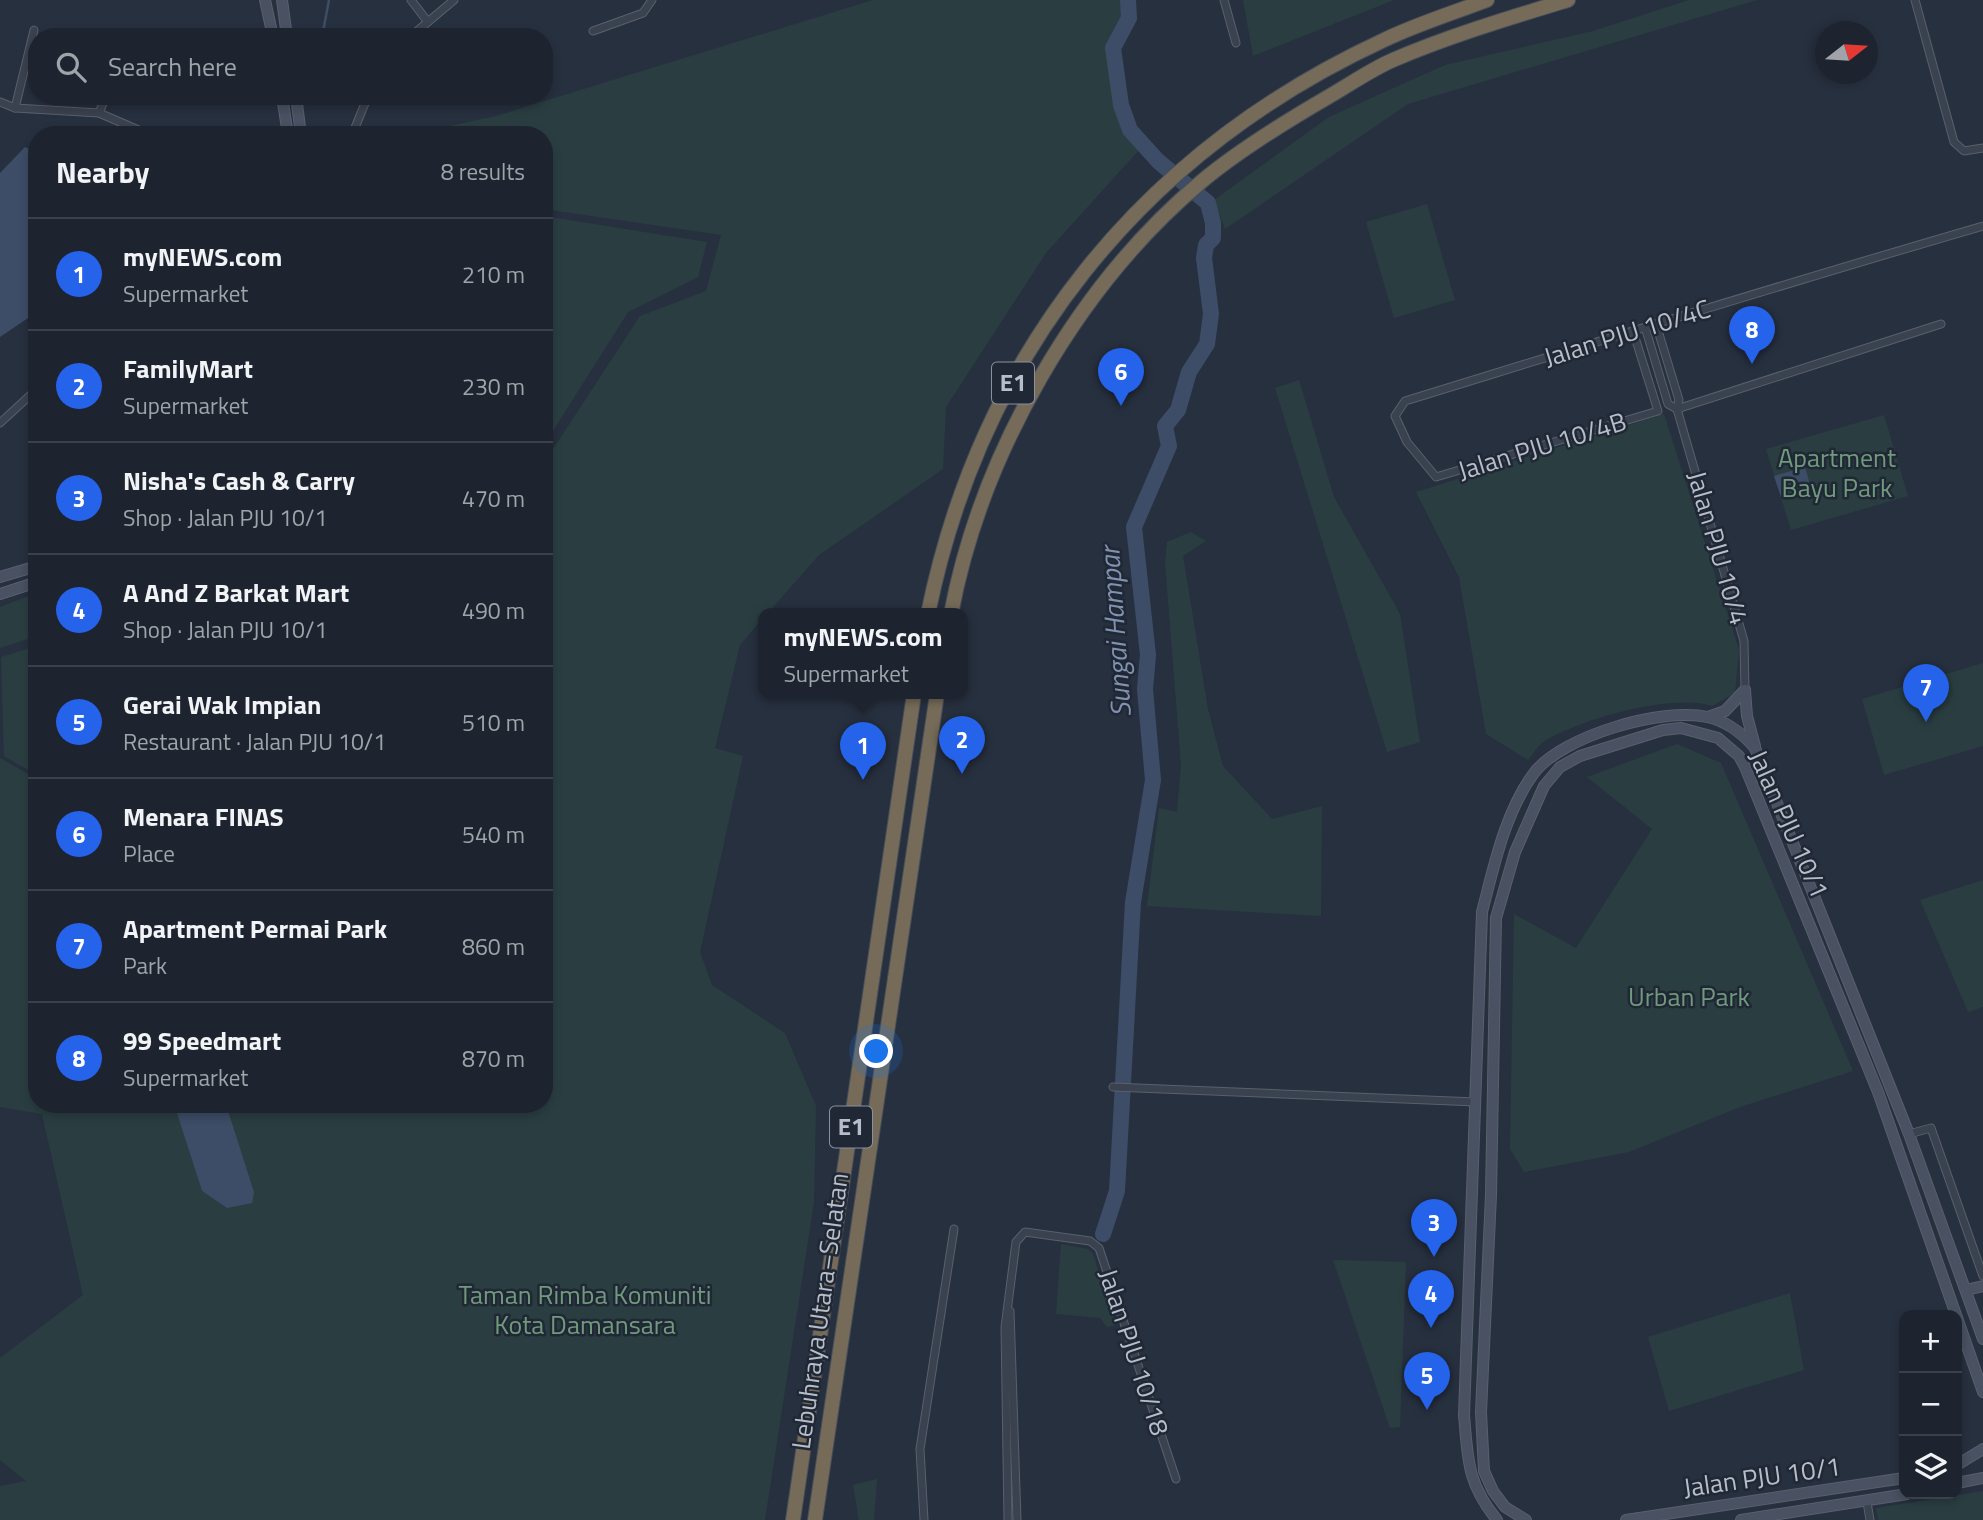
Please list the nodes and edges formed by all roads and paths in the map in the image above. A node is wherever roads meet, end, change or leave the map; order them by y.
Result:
1 (265, 0) edge
2 (282, 0) edge
3 (411, 0) edge
4 (454, 0) edge
5 (652, 0) edge
6 (1224, 0) edge
7 (1488, 0) edge
8 (1567, 0) edge
9 (1915, 0) edge
10 (428, 22) junction
11 (271, 28) edge
12 (286, 28) edge
13 (421, 28) edge
14 (593, 31) dead end
15 (1236, 43) dead end
16 (28, 55) edge
17 (0, 102) edge
18 (102, 105) edge
19 (283, 105) edge
20 (298, 105) edge
21 (364, 105) edge
22 (15, 108) junction
23 (99, 113) junction
24 (129, 126) edge
25 (287, 126) edge
26 (302, 126) edge
27 (356, 126) edge
28 (1983, 148) edge
29 (1983, 226) edge
30 (1656, 324) junction
31 (1941, 324) dead end
32 (1645, 327) junction
33 (1633, 331) junction
34 (28, 397) edge
35 (1405, 401) joint
36 (1677, 409) junction
37 (0, 423) edge
38 (28, 569) edge
39 (3, 578) edge
40 (28, 585) edge
41 (0, 594) edge
42 (929, 608) edge
43 (952, 608) edge
44 (1745, 690) junction
45 (913, 699) edge
46 (936, 699) edge
47 (1660, 717) junction
48 (1708, 717) junction
49 (1610, 746) junction
50 (1755, 748) junction
51 (1806, 872) junction
52 (1829, 971) junction
53 (1480, 993) junction
54 (1494, 1036) junction
55 (1113, 1087) dead end
56 (1476, 1102) junction
57 (1909, 1133) junction
58 (954, 1229) dead end
59 (1983, 1276) edge
60 (1983, 1286) edge
61 (1966, 1290) junction
62 (1009, 1300) junction
63 (1486, 1303) junction
64 (1983, 1339) edge
65 (1967, 1343) junction
66 (1467, 1350) junction
67 (1983, 1368) edge
68 (1983, 1392) edge
69 (1983, 1449) edge
70 (1983, 1462) edge
71 (1962, 1463) edge
72 (1962, 1465) edge
73 (1983, 1478) edge
74 (1176, 1479) dead end
75 (1899, 1479) edge
76 (1962, 1482) edge
77 (1837, 1489) junction
78 (1899, 1496) edge
79 (1867, 1502) junction
80 (1797, 1512) junction
81 (793, 1520) edge
82 (815, 1520) edge
83 (924, 1520) edge
84 (1008, 1520) edge
85 (1017, 1520) edge
86 (1497, 1520) edge
87 (1527, 1520) edge
88 (1626, 1520) edge
89 (1741, 1520) edge
90 (1870, 1520) edge

1 - 11 street
2 - 12 street
3 - 10 street
4 - 10 street
5 - 14 street
6 - 15 street
7 - 42 highway, E1
8 - 43 highway, E1
9 - 28 street
10 - 13 street
16 - 22 street
17 - 22 street
18 - 23 street
19 - 25 street
20 - 26 street
21 - 27 street
22 - 23 street
23 - 24 street
29 - 30 street, Jalan PJU 10/4C
30 - 32 street, Jalan PJU 10/4C
30 - 36 street, Jalan PJU 10/4
31 - 36 street
32 - 33 street, Jalan PJU 10/4C
32 - 36 street, Jalan PJU 10/4
33 - 35 street, Jalan PJU 10/4C
33 - 35 street, Jalan PJU 10/4B
34 - 37 street
36 - 44 street, Jalan PJU 10/4
38 - 39 street
40 - 41 street
44 - 48 street
44 - 50 street
45 - 81 highway, Lebuhraya Utara–Selatan / E1
46 - 82 highway, Lebuhraya Utara–Selatan / E1
47 - 48 street, Jalan PJU 10/1
47 - 49 street
47 - 53 street, Jalan PJU 10/1
48 - 50 street, Jalan PJU 10/1
49 - 52 street, Jalan PJU 10/1
49 - 54 street, Jalan PJU 10/1
50 - 51 street, Jalan PJU 10/1
51 - 52 street
51 - 57 street, Jalan PJU 10/1
52 - 65 street, Jalan PJU 10/1
53 - 54 street
53 - 56 street, Jalan PJU 10/1
54 - 63 street, Jalan PJU 10/1
55 - 56 street
56 - 66 street, Jalan PJU 10/1
57 - 59 street
57 - 61 street, Jalan PJU 10/1
58 - 83 street
60 - 61 street
61 - 64 street, Jalan PJU 10/1
62 - 74 street, Jalan PJU 10/18
62 - 84 street, Jalan PJU 10/18
62 - 85 street, Jalan PJU 10/18
63 - 66 street
63 - 87 street, Jalan PJU 10/1
65 - 67 street
65 - 68 street, Jalan PJU 10/1
66 - 86 street, Jalan PJU 10/1
69 - 71 street
70 - 72 street
73 - 76 street
75 - 77 street, Jalan PJU 10/1
77 - 80 street
77 - 88 street, Jalan PJU 10/1
78 - 79 street, Jalan PJU 10/1
79 - 80 street, Jalan PJU 10/1
79 - 90 street
80 - 89 street, Jalan PJU 10/1

